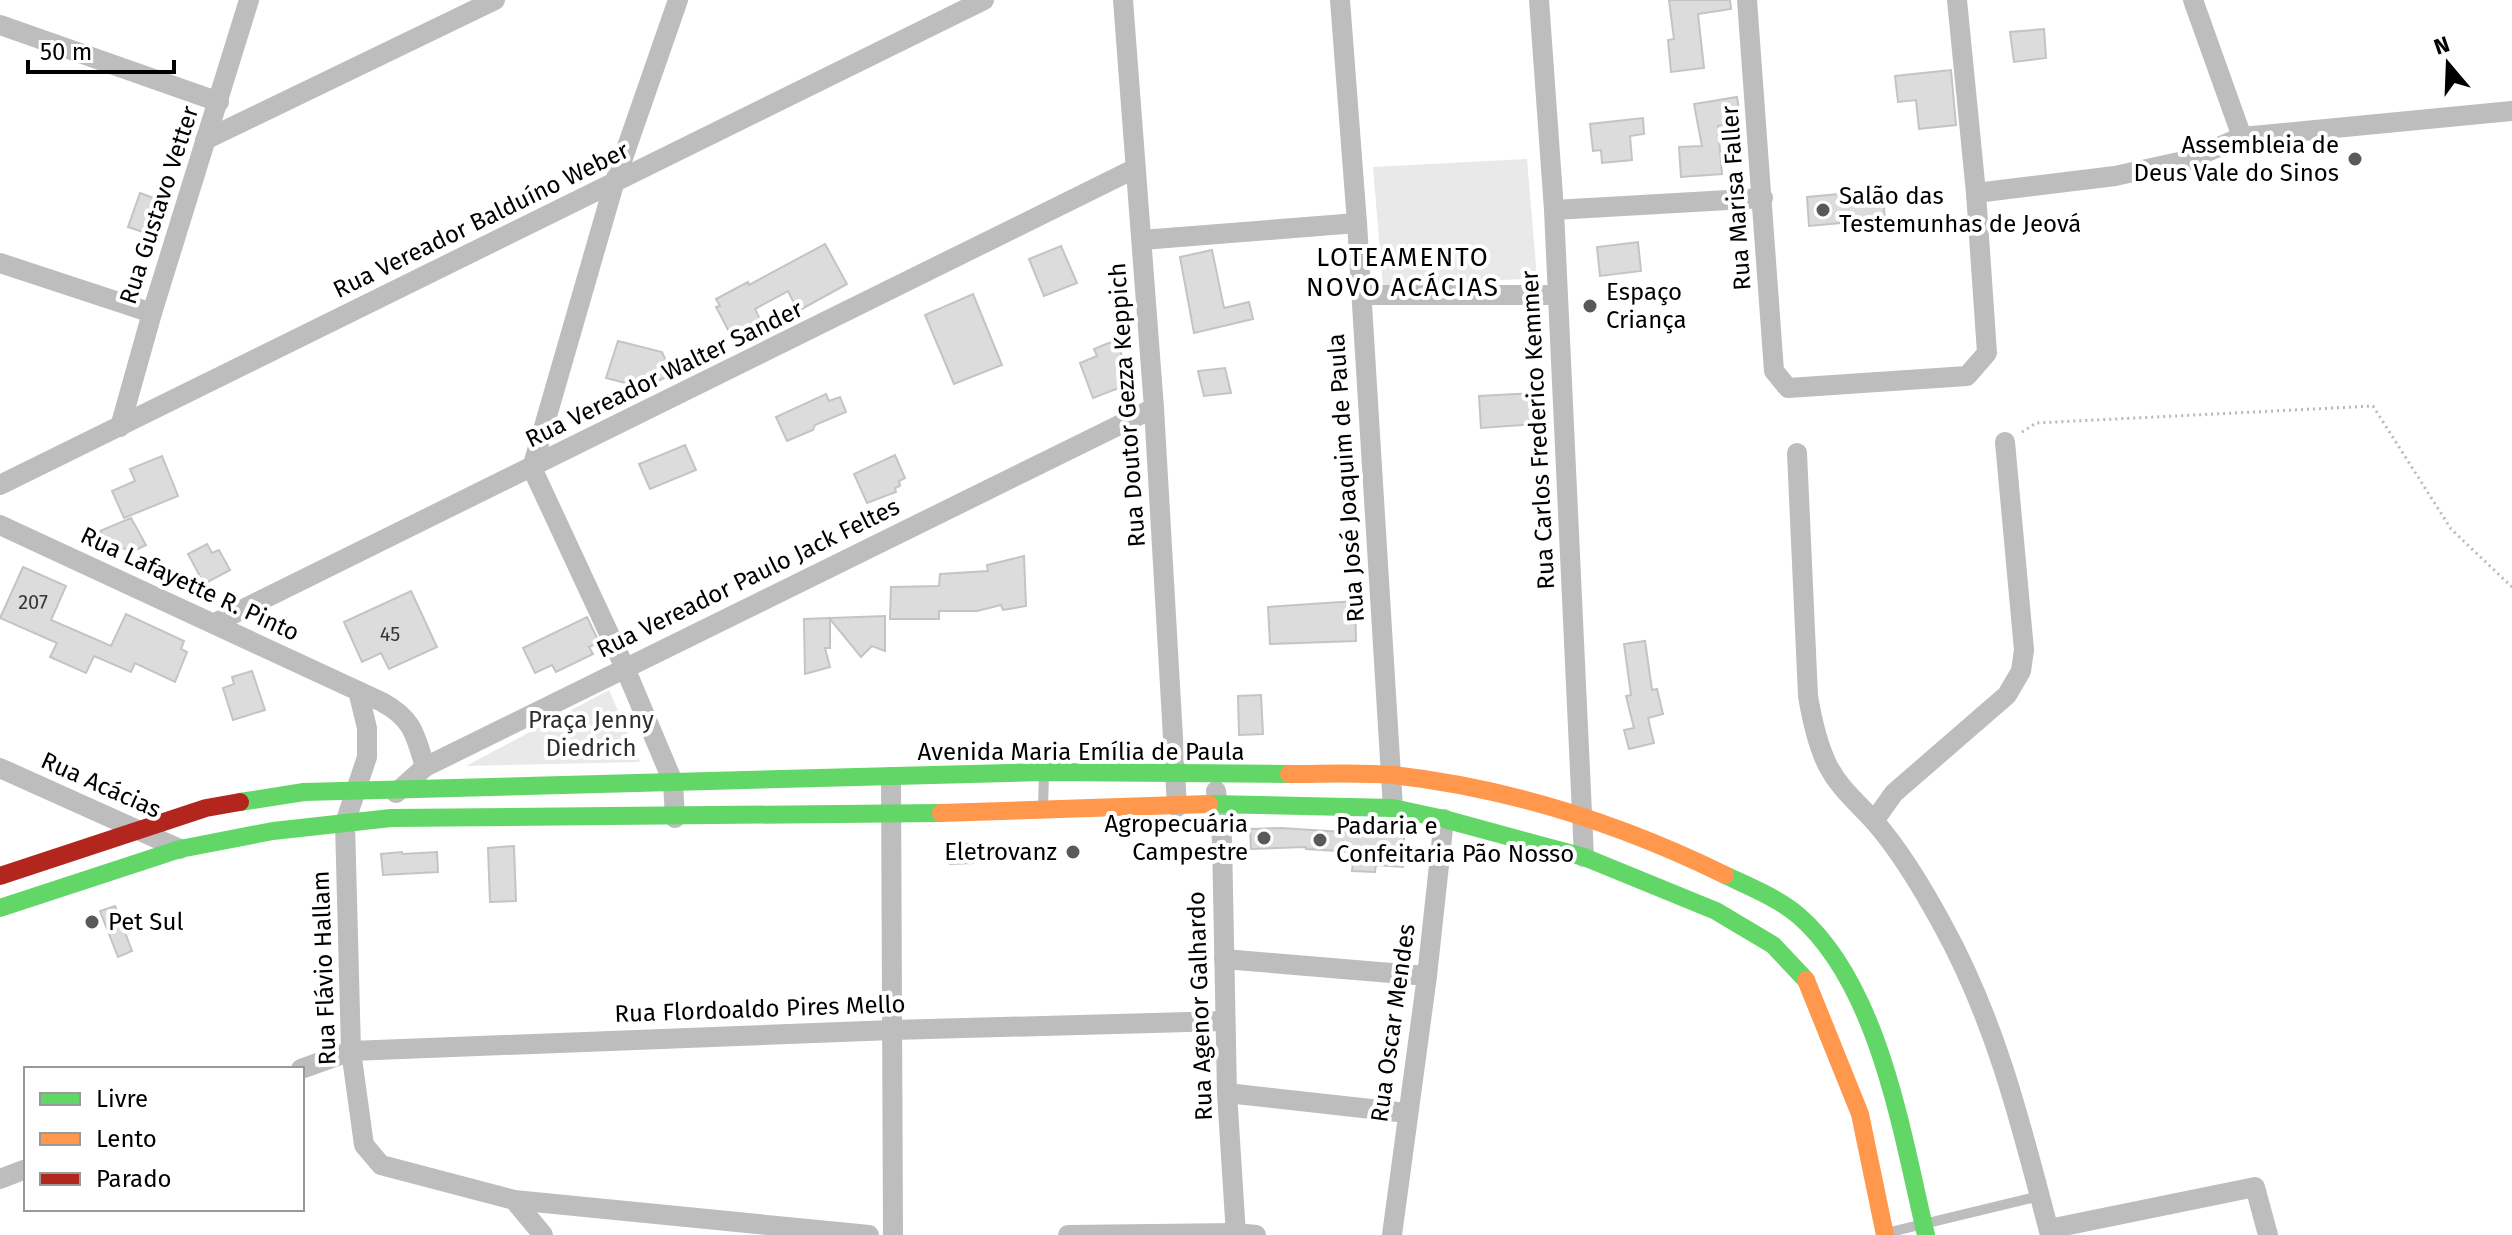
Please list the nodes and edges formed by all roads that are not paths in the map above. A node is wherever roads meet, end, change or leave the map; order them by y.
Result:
1 (249, 0) edge
2 (495, 0) edge
3 (678, 0) edge
4 (984, 0) edge
5 (1123, 0) edge
6 (1340, 0) edge
7 (1539, 0) edge
8 (1747, 0) edge
9 (1957, 0) edge
10 (2193, 0) edge
11 (0, 25) edge
12 (219, 102) junction
13 (2512, 111) edge
14 (2242, 137) junction
15 (205, 140) junction
16 (1134, 169) junction
17 (614, 184) junction
18 (1976, 193) junction
19 (1763, 198) junction
20 (1554, 210) junction
21 (1357, 223) junction
22 (1142, 240) junction
23 (0, 263) edge
24 (1361, 295) junction
25 (1556, 295) junction
26 (152, 313) junction
27 (1154, 408) junction
28 (120, 427) junction
29 (2005, 442) road end
30 (1797, 453) dead end
31 (532, 468) junction
32 (0, 485) edge
33 (0, 525) edge
34 (215, 623) junction
35 (625, 668) junction
36 (358, 691) junction
37 (425, 767) junction
38 (0, 768) edge
39 (1044, 772) junction
40 (1176, 773) junction
41 (1391, 775) junction
42 (1215, 776) junction
43 (891, 777) junction
44 (673, 782) junction
45 (396, 790) junction
46 (356, 791) junction
47 (1218, 804) junction
48 (1177, 807) junction
49 (1393, 808) junction
50 (1043, 811) junction
51 (891, 815) junction
52 (1582, 816) junction
53 (391, 818) junction
54 (675, 818) junction
55 (1444, 819) junction
56 (1874, 821) junction
57 (345, 823) junction
58 (137, 830) junction
59 (180, 849) junction
60 (1584, 857) junction
61 (0, 876) edge
62 (0, 908) edge
63 (1224, 959) junction
64 (1427, 976) junction
65 (1225, 1021) junction
66 (893, 1030) junction
67 (351, 1051) junction
68 (304, 1068) edge
69 (1227, 1093) junction
70 (1407, 1113) junction
71 (24, 1170) edge
72 (0, 1179) edge
73 (2040, 1196) junction
74 (514, 1200) junction
75 (1925, 1230) edge
76 (2050, 1232) edge
77 (1243, 1234) edge
78 (1884, 1234) edge
79 (543, 1235) edge
80 (869, 1235) edge
81 (893, 1235) edge
82 (1068, 1235) edge
83 (1392, 1235) edge
84 (2268, 1235) edge

1 - 12 street, Rua Gustavo Vetter
2 - 15 street
3 - 17 street
4 - 17 street, Rua Vereador Balduíno Weber
5 - 16 street, Rua Doutor Gezza Keppich
6 - 21 street, Rua José Joaquim de Paula
7 - 20 street, Rua Carlos Frederico Kemmer
8 - 19 street, Rua Marisa Faller
9 - 18 street
10 - 14 street
11 - 12 street
12 - 15 street, Rua Gustavo Vetter
13 - 14 street
14 - 18 street
15 - 26 street, Rua Gustavo Vetter
16 - 22 street, Rua Doutor Gezza Keppich
16 - 31 street, Rua Vereador Walter Sander
17 - 28 street, Rua Vereador Balduíno Weber
17 - 31 street
18 - 19 street, Rua Marisa Faller
19 - 20 street
20 - 25 street, Rua Carlos Frederico Kemmer
21 - 22 street
21 - 24 street, Rua José Joaquim de Paula
22 - 27 street, Rua Doutor Gezza Keppich
23 - 26 street
24 - 25 street
24 - 41 street, Rua José Joaquim de Paula
25 - 52 street, Rua Carlos Frederico Kemmer
26 - 28 street, Rua Gustavo Vetter
27 - 35 street, Rua Vereador Paulo Jack Feltes
27 - 40 street, Rua Doutor Gezza Keppich
28 - 32 street, Rua Vereador Balduíno Weber
29 - 56 street
30 - 56 street
31 - 34 street, Rua Vereador Walter Sander
31 - 35 street
33 - 34 street, Rua Lafayette R. Pinto
34 - 36 street, Rua Lafayette R. Pinto
35 - 37 street, Rua Vereador Paulo Jack Feltes
35 - 44 street
36 - 37 street, Rua Lafayette R. Pinto
36 - 46 street
37 - 45 street, Rua Vereador Paulo Jack Feltes
38 - 58 street, Rua Acácias
39 - 40 main road, Avenida Maria Emília de Paula
39 - 43 main road, Avenida Maria Emília de Paula
39 - 50 lane
40 - 42 main road, Avenida Maria Emília de Paula
40 - 48 street, Rua Doutor Gezza Keppich
41 - 42 main road, Avenida Maria Emília de Paula
41 - 49 street, Rua José Joaquim de Paula
41 - 52 main road, Avenida Maria Emília de Paula
42 - 47 street, Rua Agenor Galhardo
43 - 44 main road, Avenida Maria Emília de Paula
43 - 51 street
44 - 45 main road, Avenida Maria Emília de Paula
44 - 54 street
45 - 46 main road, Avenida Maria Emília de Paula
45 - 53 street
46 - 57 street, Rua Flávio Hallam
46 - 58 main road, Avenida Maria Emília de Paula
47 - 48 main road
47 - 49 main road
47 - 63 street, Rua Agenor Galhardo
48 - 50 main road
49 - 55 main road
50 - 51 main road
51 - 54 main road
51 - 66 street
52 - 60 street, Rua Carlos Frederico Kemmer
52 - 75 main road, Avenida Maria Emília de Paula
53 - 54 main road
53 - 57 main road
55 - 60 main road
55 - 64 street, Rua Oscar Mendes
56 - 73 street
57 - 59 main road
57 - 67 street, Rua Flávio Hallam
58 - 59 street, Rua Acácias
58 - 61 main road, Avenida Maria Emília de Paula
59 - 62 main road
60 - 78 main road
63 - 64 street
63 - 65 street, Rua Agenor Galhardo
64 - 70 street, Rua Oscar Mendes
65 - 66 street, Rua Flordoaldo Pires Mello
65 - 69 street, Rua Agenor Galhardo
66 - 67 street, Rua Flordoaldo Pires Mello
66 - 81 street
67 - 68 street, Rua Flordoaldo Pires Mello
67 - 74 street, Rua Flávio Hallam
69 - 70 street
69 - 77 street, Rua Agenor Galhardo
70 - 83 street, Rua Oscar Mendes
71 - 72 street
73 - 75 lane
73 - 76 street
74 - 79 street
74 - 80 street
75 - 78 lane
76 - 84 street
77 - 82 street

